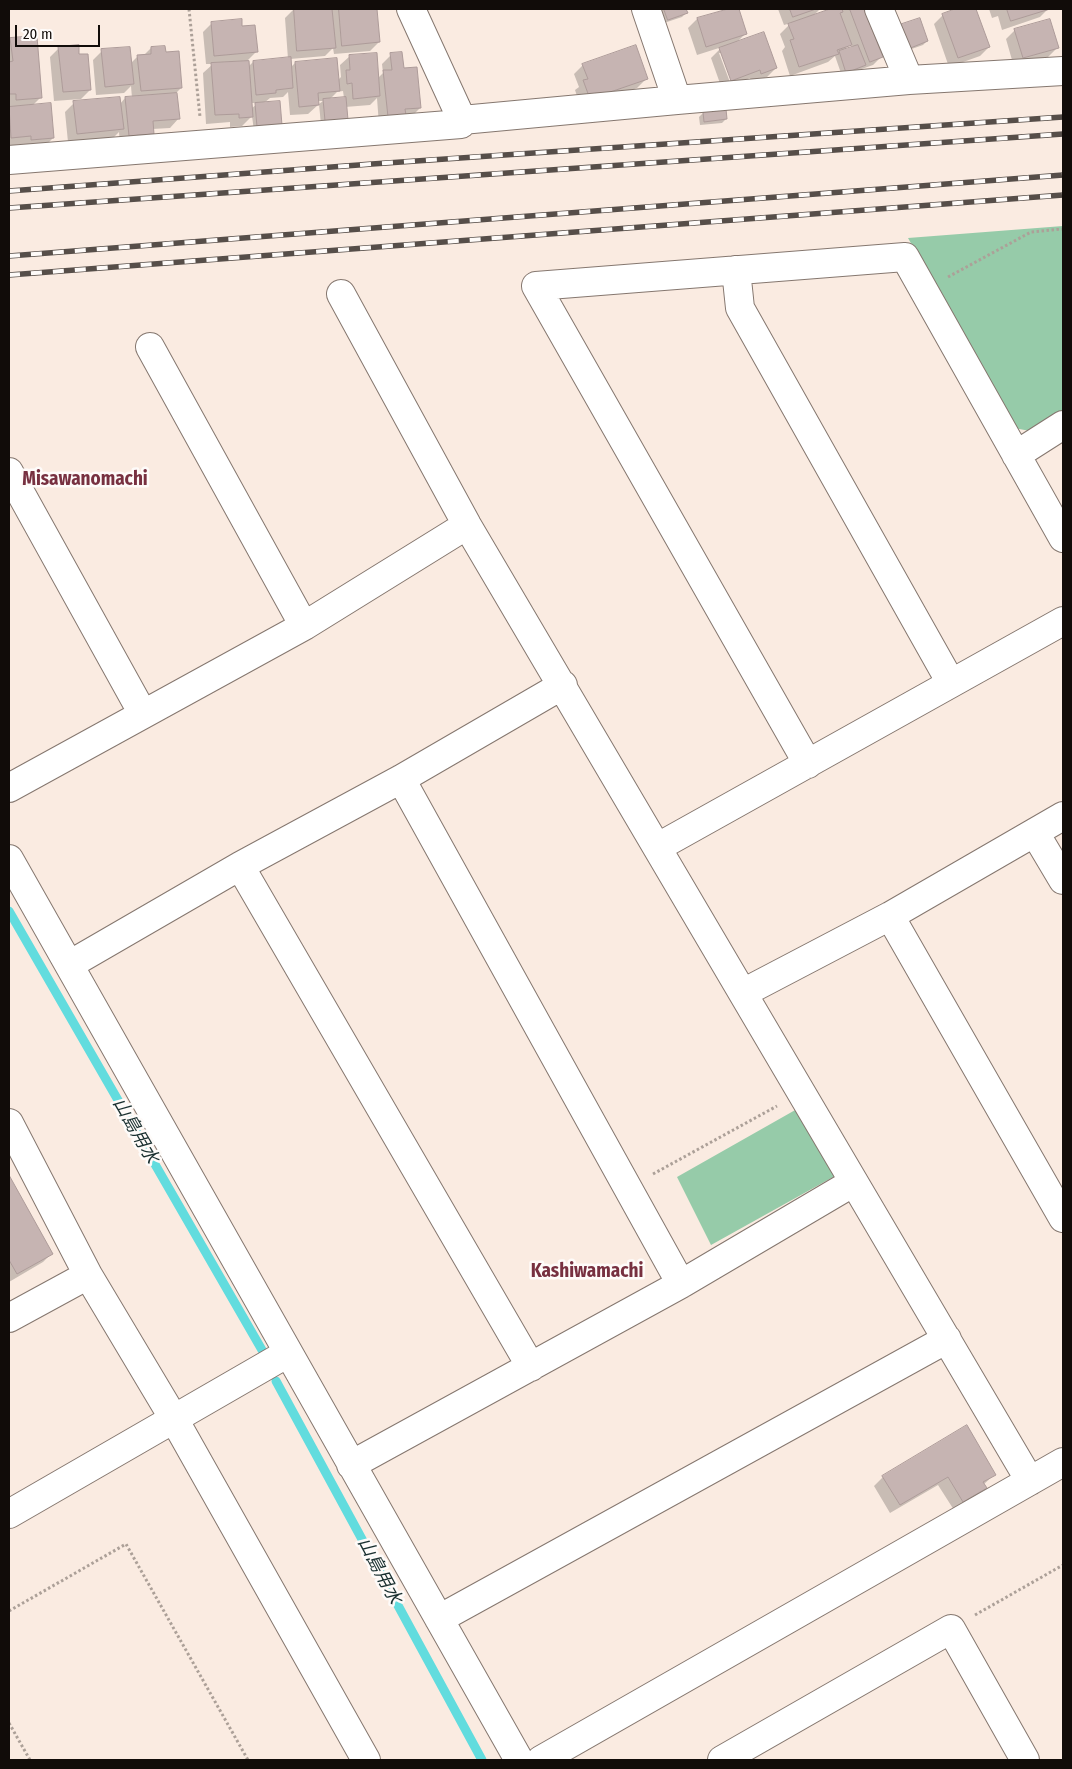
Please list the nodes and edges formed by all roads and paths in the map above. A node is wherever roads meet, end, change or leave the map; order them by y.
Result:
1 (189, 9) edge
2 (411, 9) edge
3 (646, 9) edge
4 (879, 9) edge
5 (1063, 71) edge
6 (909, 80) junction
7 (677, 100) junction
8 (462, 120) junction
9 (203, 145) junction
10 (9, 160) edge
11 (1063, 229) edge
12 (736, 270) junction
13 (924, 291) junction
14 (341, 294) dead end
15 (150, 347) dead end
16 (1063, 425) edge
17 (1016, 455) junction
18 (9, 472) edge
19 (467, 525) junction
20 (1063, 538) edge
21 (1063, 621) edge
22 (304, 626) junction
23 (951, 683) junction
24 (563, 685) junction
25 (143, 714) junction
26 (808, 764) junction
27 (400, 779) junction
28 (9, 788) edge
29 (1063, 816) edge
30 (1035, 833) junction
31 (658, 847) junction
32 (9, 859) edge
33 (240, 866) junction
34 (1063, 880) edge
35 (890, 916) junction
36 (69, 965) junction
37 (743, 993) junction
38 (801, 1092) junction
39 (9, 1123) edge
40 (854, 1182) junction
41 (629, 1188) junction
42 (1063, 1218) edge
43 (88, 1274) junction
44 (681, 1284) junction
45 (9, 1318) edge
46 (947, 1339) junction
47 (288, 1353) junction
48 (531, 1367) junction
49 (174, 1419) junction
50 (1063, 1462) edge
51 (352, 1465) junction
52 (1030, 1481) junction
53 (9, 1514) edge
54 (1063, 1565) edge
55 (9, 1611) edge
56 (439, 1619) junction
57 (950, 1629) junction
58 (9, 1723) edge
59 (30, 1760) edge
60 (248, 1760) edge
61 (366, 1760) edge
62 (519, 1760) edge
63 (541, 1760) edge
64 (722, 1760) edge
65 (1025, 1760) edge

1 - 9 path
2 - 8 street
3 - 7 street
4 - 6 street
5 - 6 street
6 - 7 street
7 - 8 street
8 - 9 street
9 - 10 street
11 - 13 path
12 - 13 street
12 - 23 street
12 - 26 street
13 - 17 street
14 - 19 street
15 - 22 street
16 - 17 street
17 - 20 street
18 - 25 street
19 - 22 street
19 - 24 street
21 - 23 street
22 - 25 street
23 - 26 street
24 - 27 street
24 - 31 street
25 - 28 street
26 - 31 street
27 - 33 street
27 - 41 street
29 - 30 street
30 - 34 street
30 - 35 street
31 - 37 street
32 - 36 street
33 - 36 street
33 - 48 street
35 - 37 street
35 - 42 street
36 - 47 street
37 - 38 street
38 - 40 street
38 - 41 path
39 - 43 street
40 - 44 street
40 - 46 street
41 - 44 street
43 - 45 street
43 - 49 street
44 - 48 street
46 - 52 street
46 - 56 street
47 - 49 street
47 - 51 street
48 - 51 street
49 - 53 street
49 - 61 street
50 - 52 street
51 - 56 street
52 - 63 street
54 - 57 path
55 - 60 path
56 - 62 street
57 - 64 street
57 - 65 street
58 - 59 path

